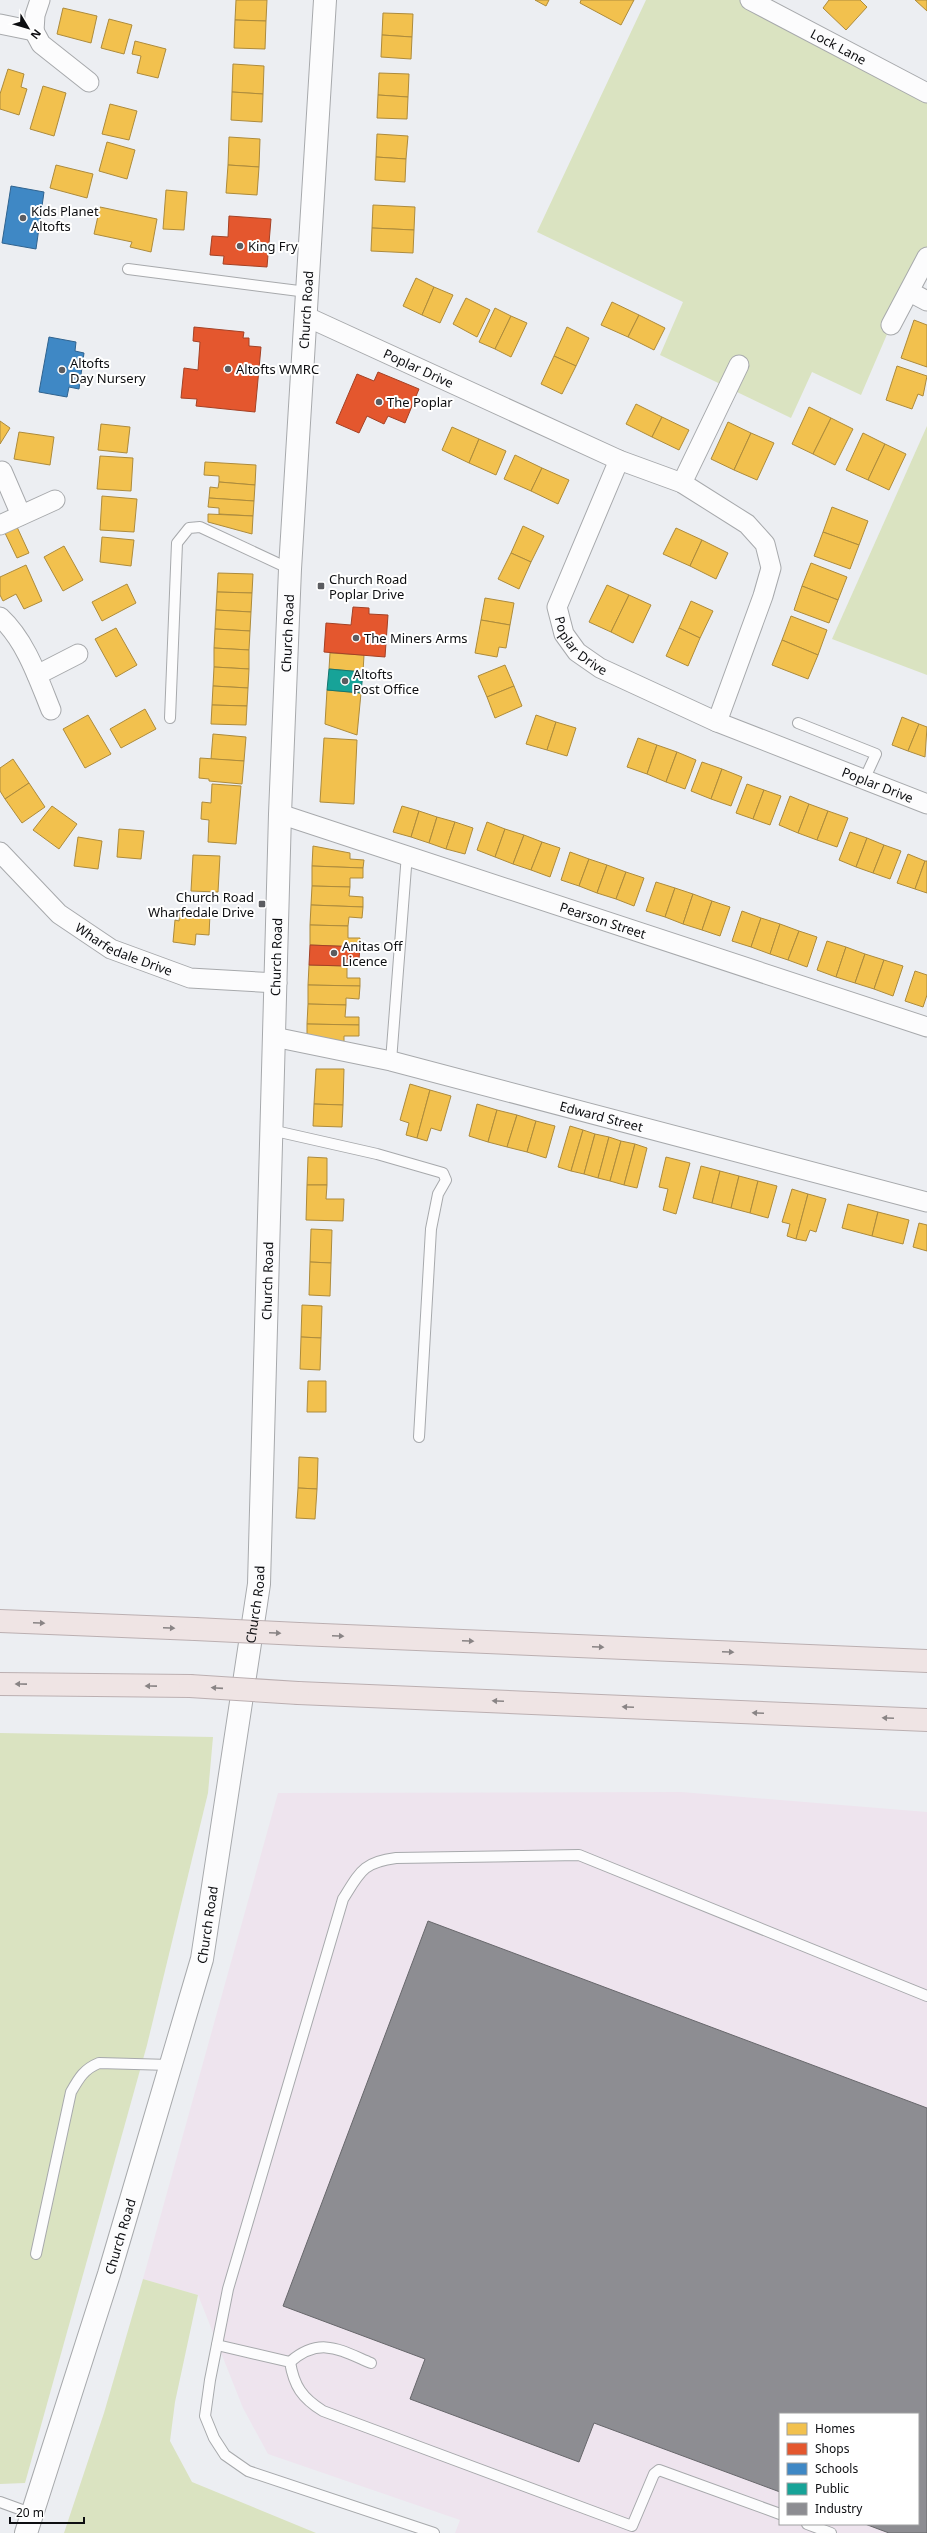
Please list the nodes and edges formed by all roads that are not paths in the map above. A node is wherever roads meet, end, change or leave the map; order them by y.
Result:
1 (40, 0) edge
2 (325, 0) edge
3 (750, 0) edge
4 (780, 6) edge
5 (0, 24) edge
6 (34, 31) junction
7 (89, 82) dead end
8 (927, 94) edge
9 (927, 257) edge
10 (128, 269) dead end
11 (307, 292) junction
12 (910, 292) junction
13 (927, 301) edge
14 (305, 316) junction
15 (891, 325) dead end
16 (739, 365) dead end
17 (619, 460) junction
18 (2, 471) dead end
19 (682, 483) junction
20 (55, 500) dead end
21 (21, 515) junction
22 (0, 525) edge
23 (290, 569) junction
24 (0, 617) edge
25 (78, 654) dead end
26 (37, 675) junction
27 (51, 710) dead end
28 (170, 718) dead end
29 (718, 722) junction
30 (798, 723) dead end
31 (864, 780) junction
32 (927, 804) edge
33 (280, 814) junction
34 (0, 852) edge
35 (407, 854) junction
36 (277, 983) junction
37 (927, 1027) edge
38 (274, 1037) junction
39 (391, 1061) junction
40 (270, 1130) junction
41 (927, 1202) edge
42 (419, 1437) dead end
43 (0, 1621) edge
44 (927, 1661) edge
45 (0, 1684) edge
46 (927, 1720) edge
47 (927, 1996) edge
48 (170, 2065) junction
49 (36, 2254) dead end
50 (217, 2345) junction
51 (290, 2362) junction
52 (371, 2363) dead end
53 (0, 2502) edge
54 (779, 2514) edge
55 (30, 2524) edge
56 (810, 2525) edge
57 (434, 2533) edge
58 (831, 2533) edge

1 - 6 street
2 - 11 street, Church Road
3 - 4 street, Lock Lane
4 - 8 street, Lock Lane
5 - 6 street
6 - 7 street
9 - 12 street
10 - 11 lane
11 - 14 street, Church Road
12 - 13 street
12 - 15 street
14 - 17 street, Poplar Drive
14 - 23 street, Church Road
16 - 19 street
17 - 19 street, Poplar Drive
17 - 29 street, Poplar Drive
18 - 21 street
19 - 29 street, Poplar Drive
20 - 21 street
21 - 22 street
23 - 28 lane
23 - 33 street, Church Road
24 - 26 street
25 - 26 street
26 - 27 street
29 - 31 street, Poplar Drive
30 - 31 lane
31 - 32 street, Poplar Drive
33 - 35 street, Pearson Street
33 - 36 street, Church Road
34 - 36 street, Wharfedale Drive
35 - 37 street, Pearson Street
35 - 39 lane
36 - 38 street, Church Road
38 - 39 street, Edward Street
38 - 40 street, Church Road
39 - 41 street, Edward Street
40 - 42 lane
40 - 48 street, Church Road
43 -> 44 highway, bridge
46 -> 45 highway, bridge
47 - 50 lane
48 - 49 lane
48 - 55 street, Church Road
50 - 51 lane
50 - 57 lane
51 - 52 lane
51 - 54 lane
53 - 55 lane
56 - 58 lane

